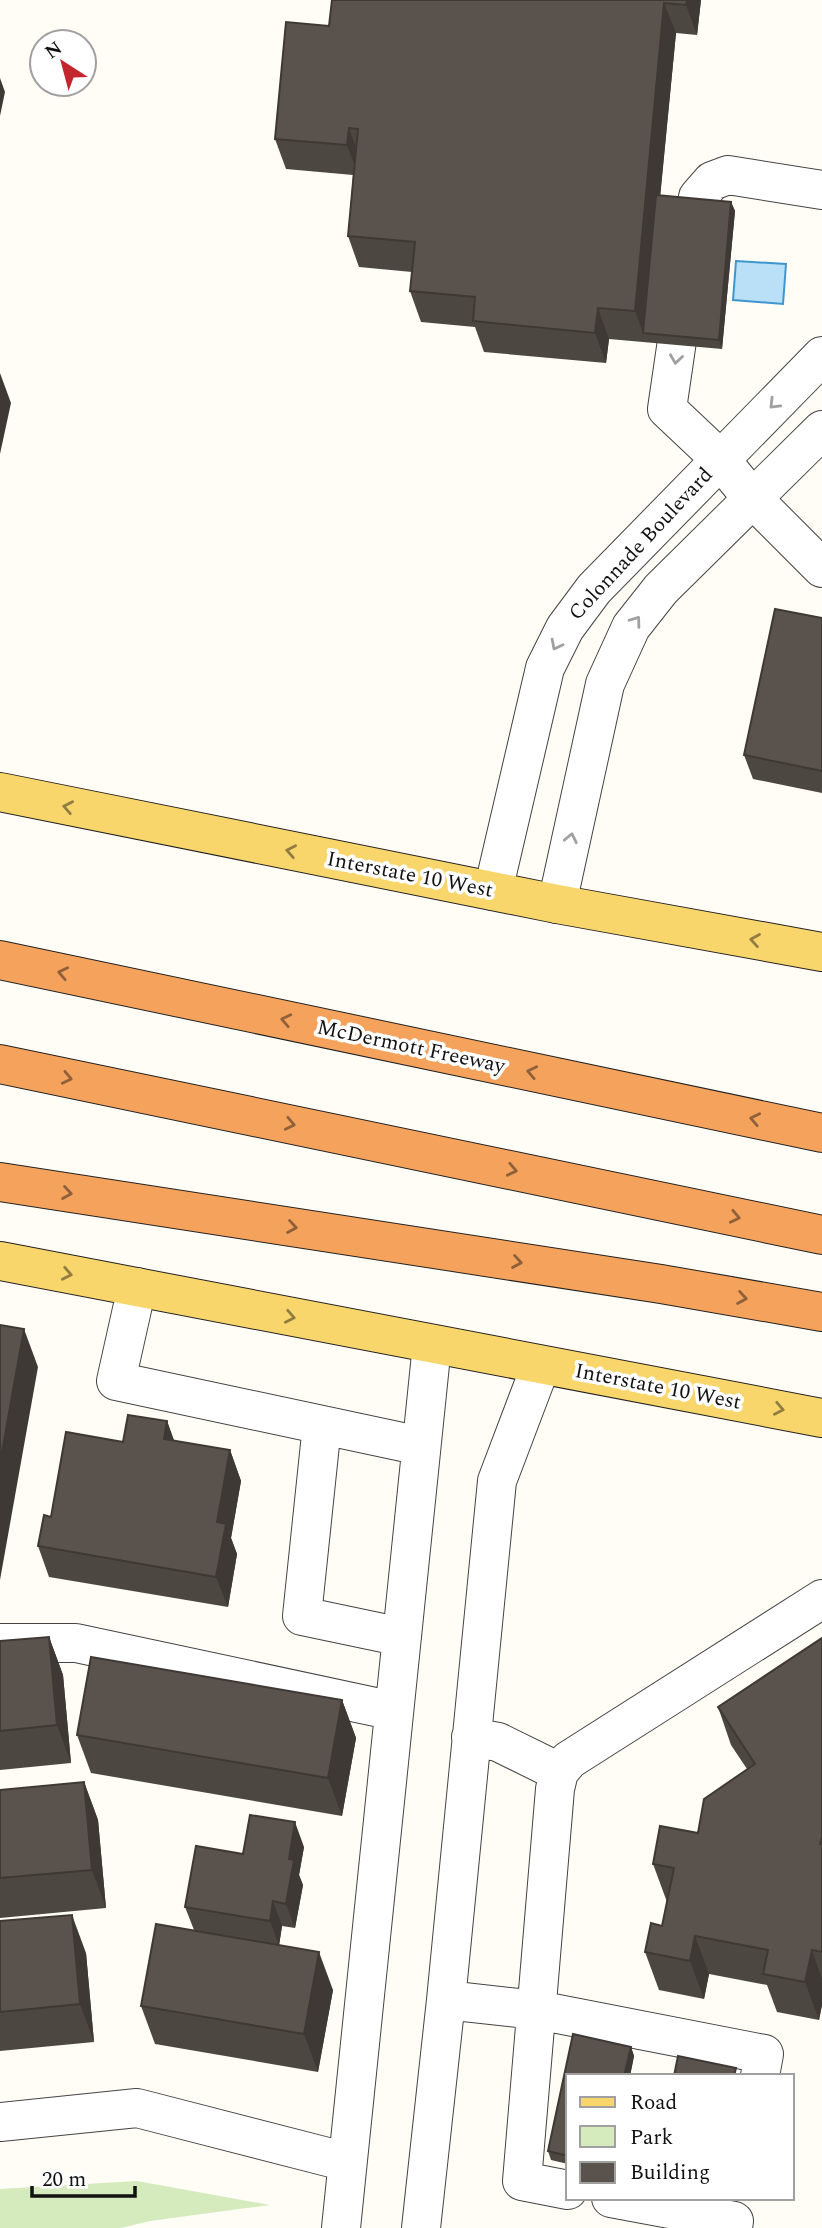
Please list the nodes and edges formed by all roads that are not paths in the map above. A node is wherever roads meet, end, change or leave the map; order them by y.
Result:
1 (822, 190) edge
2 (822, 356) edge
3 (822, 430) edge
4 (719, 459) junction
5 (751, 497) junction
6 (822, 568) edge
7 (0, 792) edge
8 (493, 891) junction
9 (557, 904) junction
10 (822, 952) edge
11 (0, 960) edge
12 (0, 1064) edge
13 (822, 1133) edge
14 (0, 1182) edge
15 (822, 1235) edge
16 (0, 1261) edge
17 (137, 1287) junction
18 (822, 1312) edge
19 (432, 1345) junction
20 (541, 1365) junction
21 (822, 1418) edge
22 (322, 1425) junction
23 (421, 1446) junction
24 (822, 1599) edge
25 (402, 1637) junction
26 (0, 1643) edge
27 (394, 1711) junction
28 (471, 1737) junction
29 (559, 1772) junction
30 (446, 2000) junction
31 (537, 2011) junction
32 (760, 2074) edge
33 (0, 2122) edge
34 (347, 2162) junction
35 (566, 2190) edge
36 (625, 2200) edge
37 (735, 2216) edge
38 (341, 2228) edge
39 (421, 2228) edge

1 -> 4 street
2 -> 4 street, Colonnade Boulevard
3 - 5 street
4 - 5 street
4 -> 8 street, Colonnade Boulevard
5 - 6 street
9 -> 5 street
8 -> 7 main road, Interstate 10 West
8 - 9 main road, Interstate 10 West
10 -> 9 main road, Interstate 10 West
13 -> 11 highway, McDermott Freeway
12 -> 15 highway
14 -> 18 highway
16 -> 17 main road, Interstate 10 West
17 -> 19 main road, Interstate 10 West
17 - 22 street
19 - 20 main road, Interstate 10 West
19 - 23 street
20 -> 21 main road, Interstate 10 West
20 - 28 street
22 - 23 street
22 - 25 street
23 - 25 street
24 - 29 street
25 - 27 street
26 - 27 street
27 - 34 street
28 - 29 street
28 - 30 street
29 - 31 street
30 - 31 street
30 - 39 street
31 - 32 street
31 - 35 street
33 - 34 street
34 - 38 street
36 - 37 street

